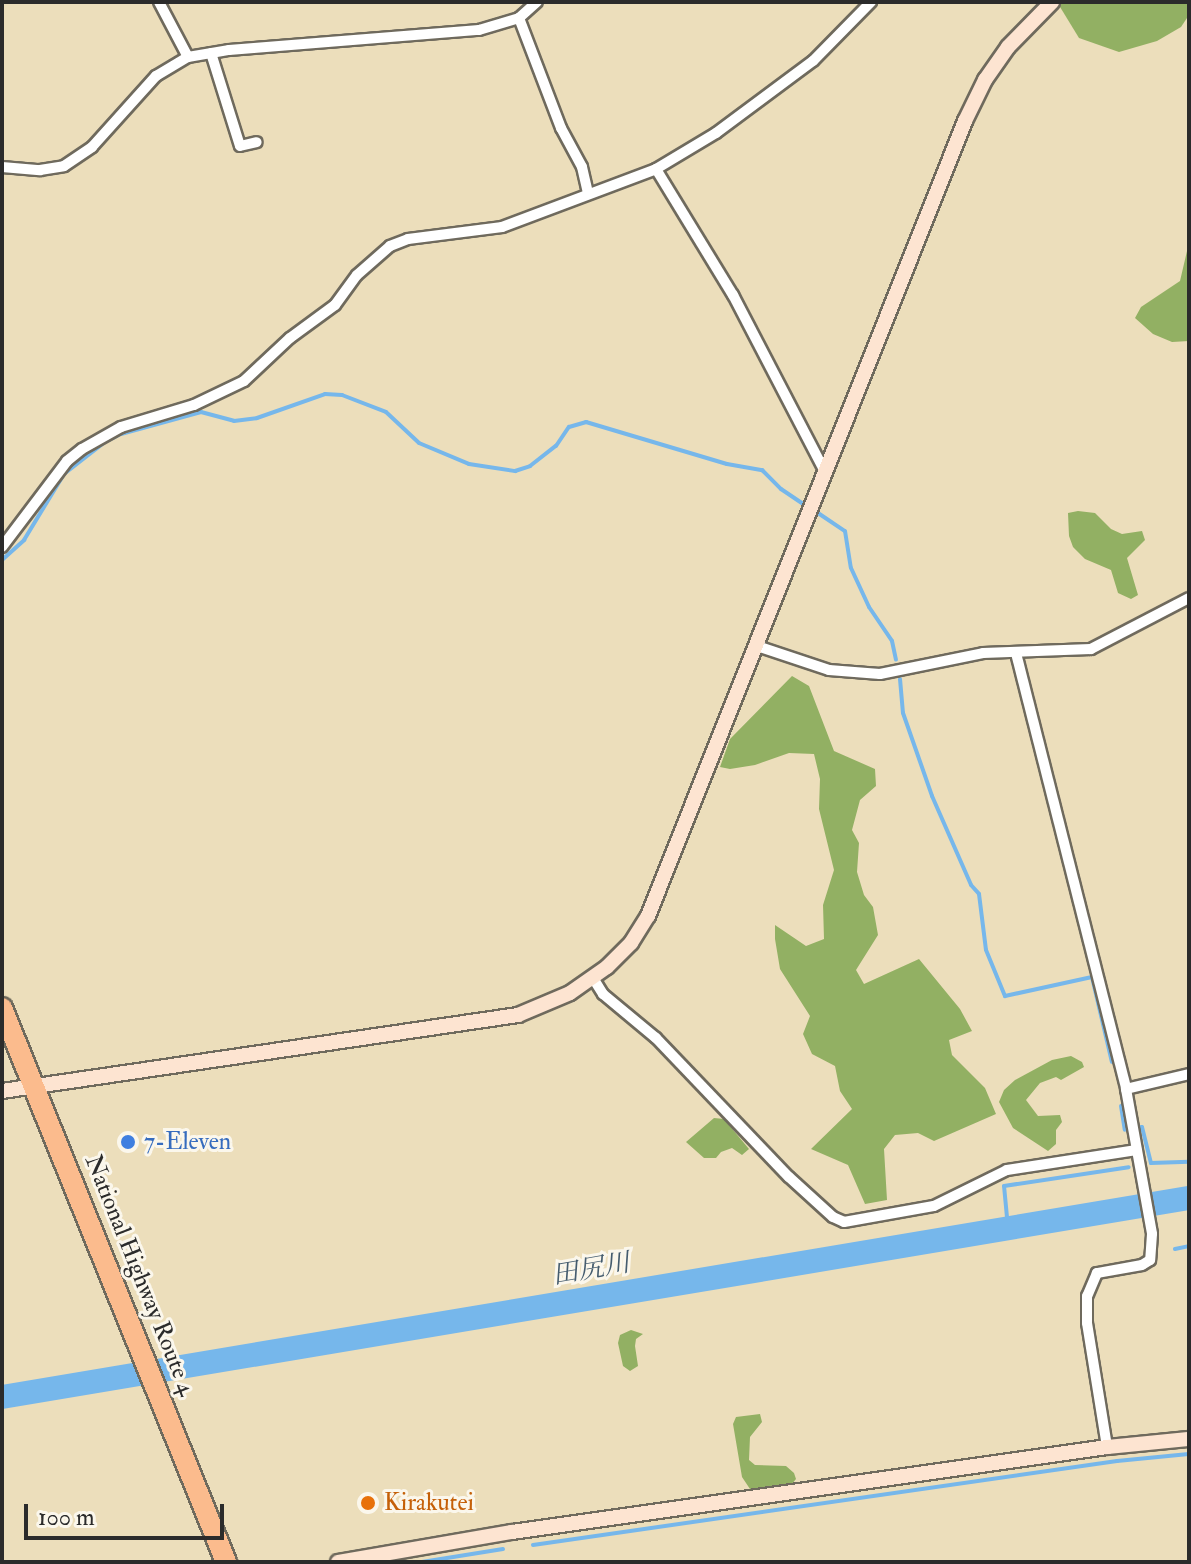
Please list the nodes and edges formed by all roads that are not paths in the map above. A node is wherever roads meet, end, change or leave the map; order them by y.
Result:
1 (159, 2) edge
2 (537, 2) edge
3 (871, 2) edge
4 (1052, 2) edge
5 (519, 18) junction
6 (211, 53) junction
7 (188, 57) junction
8 (257, 142) dead end
9 (2, 167) edge
10 (656, 169) junction
11 (588, 193) junction
12 (825, 472) junction
13 (2, 547) edge
14 (1189, 598) edge
15 (757, 646) junction
16 (1016, 653) junction
17 (593, 978) junction
18 (2, 1008) edge
19 (1189, 1074) edge
20 (37, 1087) junction
21 (1126, 1089) junction
22 (2, 1091) edge
23 (1136, 1150) junction
24 (1189, 1439) edge
25 (1107, 1447) junction
26 (226, 1562) edge
27 (338, 1562) edge

1 - 7 street
2 - 5 street
3 - 10 street
4 - 12 street
5 - 6 street
5 - 11 street
6 - 7 street
6 - 8 street
7 - 9 street
10 - 11 street
10 - 12 street
11 - 13 street
12 - 15 street
14 - 16 street
15 - 16 street
15 - 17 street
16 - 21 street
17 - 20 street
17 - 23 street
18 - 20 highway, National Highway Route 4
19 - 21 street
20 - 22 street
20 - 26 highway, National Highway Route 4
21 - 23 street
23 - 25 street
24 - 25 street
25 - 27 street

